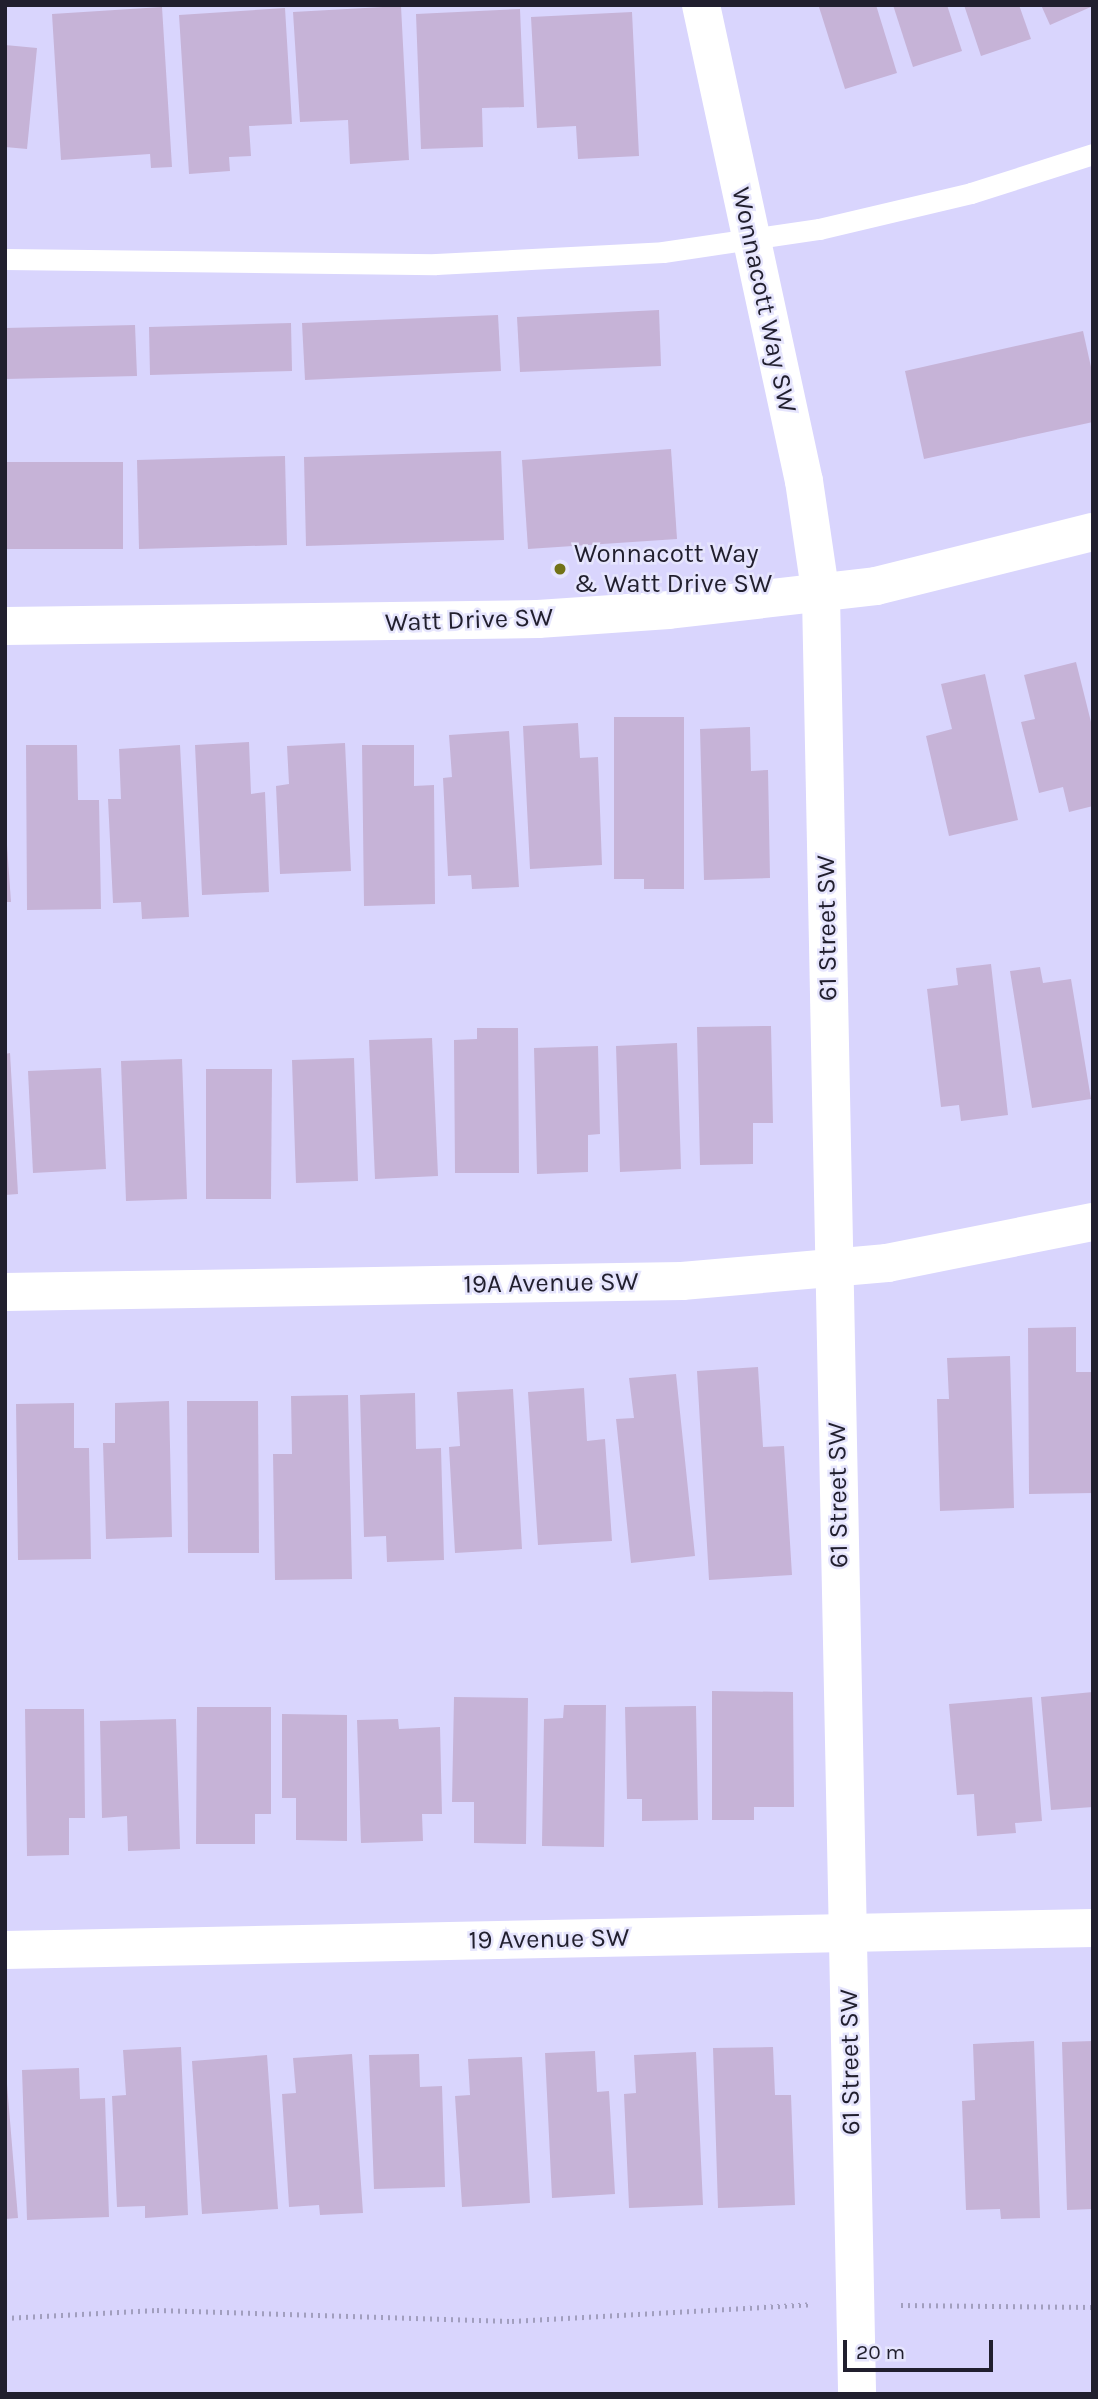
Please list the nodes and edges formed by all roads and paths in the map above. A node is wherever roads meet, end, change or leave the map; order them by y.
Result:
1 (701, 5) edge
2 (1093, 153) edge
3 (752, 241) junction
4 (5, 260) edge
5 (1093, 532) edge
6 (821, 596) junction
7 (5, 626) edge
8 (1093, 1222) edge
9 (834, 1269) junction
10 (5, 1292) edge
11 (1093, 1928) edge
12 (847, 1933) junction
13 (5, 1950) edge
14 (815, 2304) dead end
15 (895, 2305) dead end
16 (1093, 2307) edge
17 (5, 2318) edge
18 (857, 2394) edge

1 - 3 street, Wonnacott Way SW
2 - 3 lane
3 - 4 lane
3 - 6 street, Wonnacott Way SW
5 - 6 street, Watt Drive SW
6 - 7 street, Watt Drive SW
6 - 9 street, 61 Street SW
8 - 9 street, 19A Avenue SW
9 - 10 street, 19A Avenue SW
9 - 12 street, 61 Street SW
11 - 12 street, 19 Avenue SW
12 - 13 street, 19 Avenue SW
12 - 18 street, 61 Street SW
14 - 17 path
15 - 16 path

